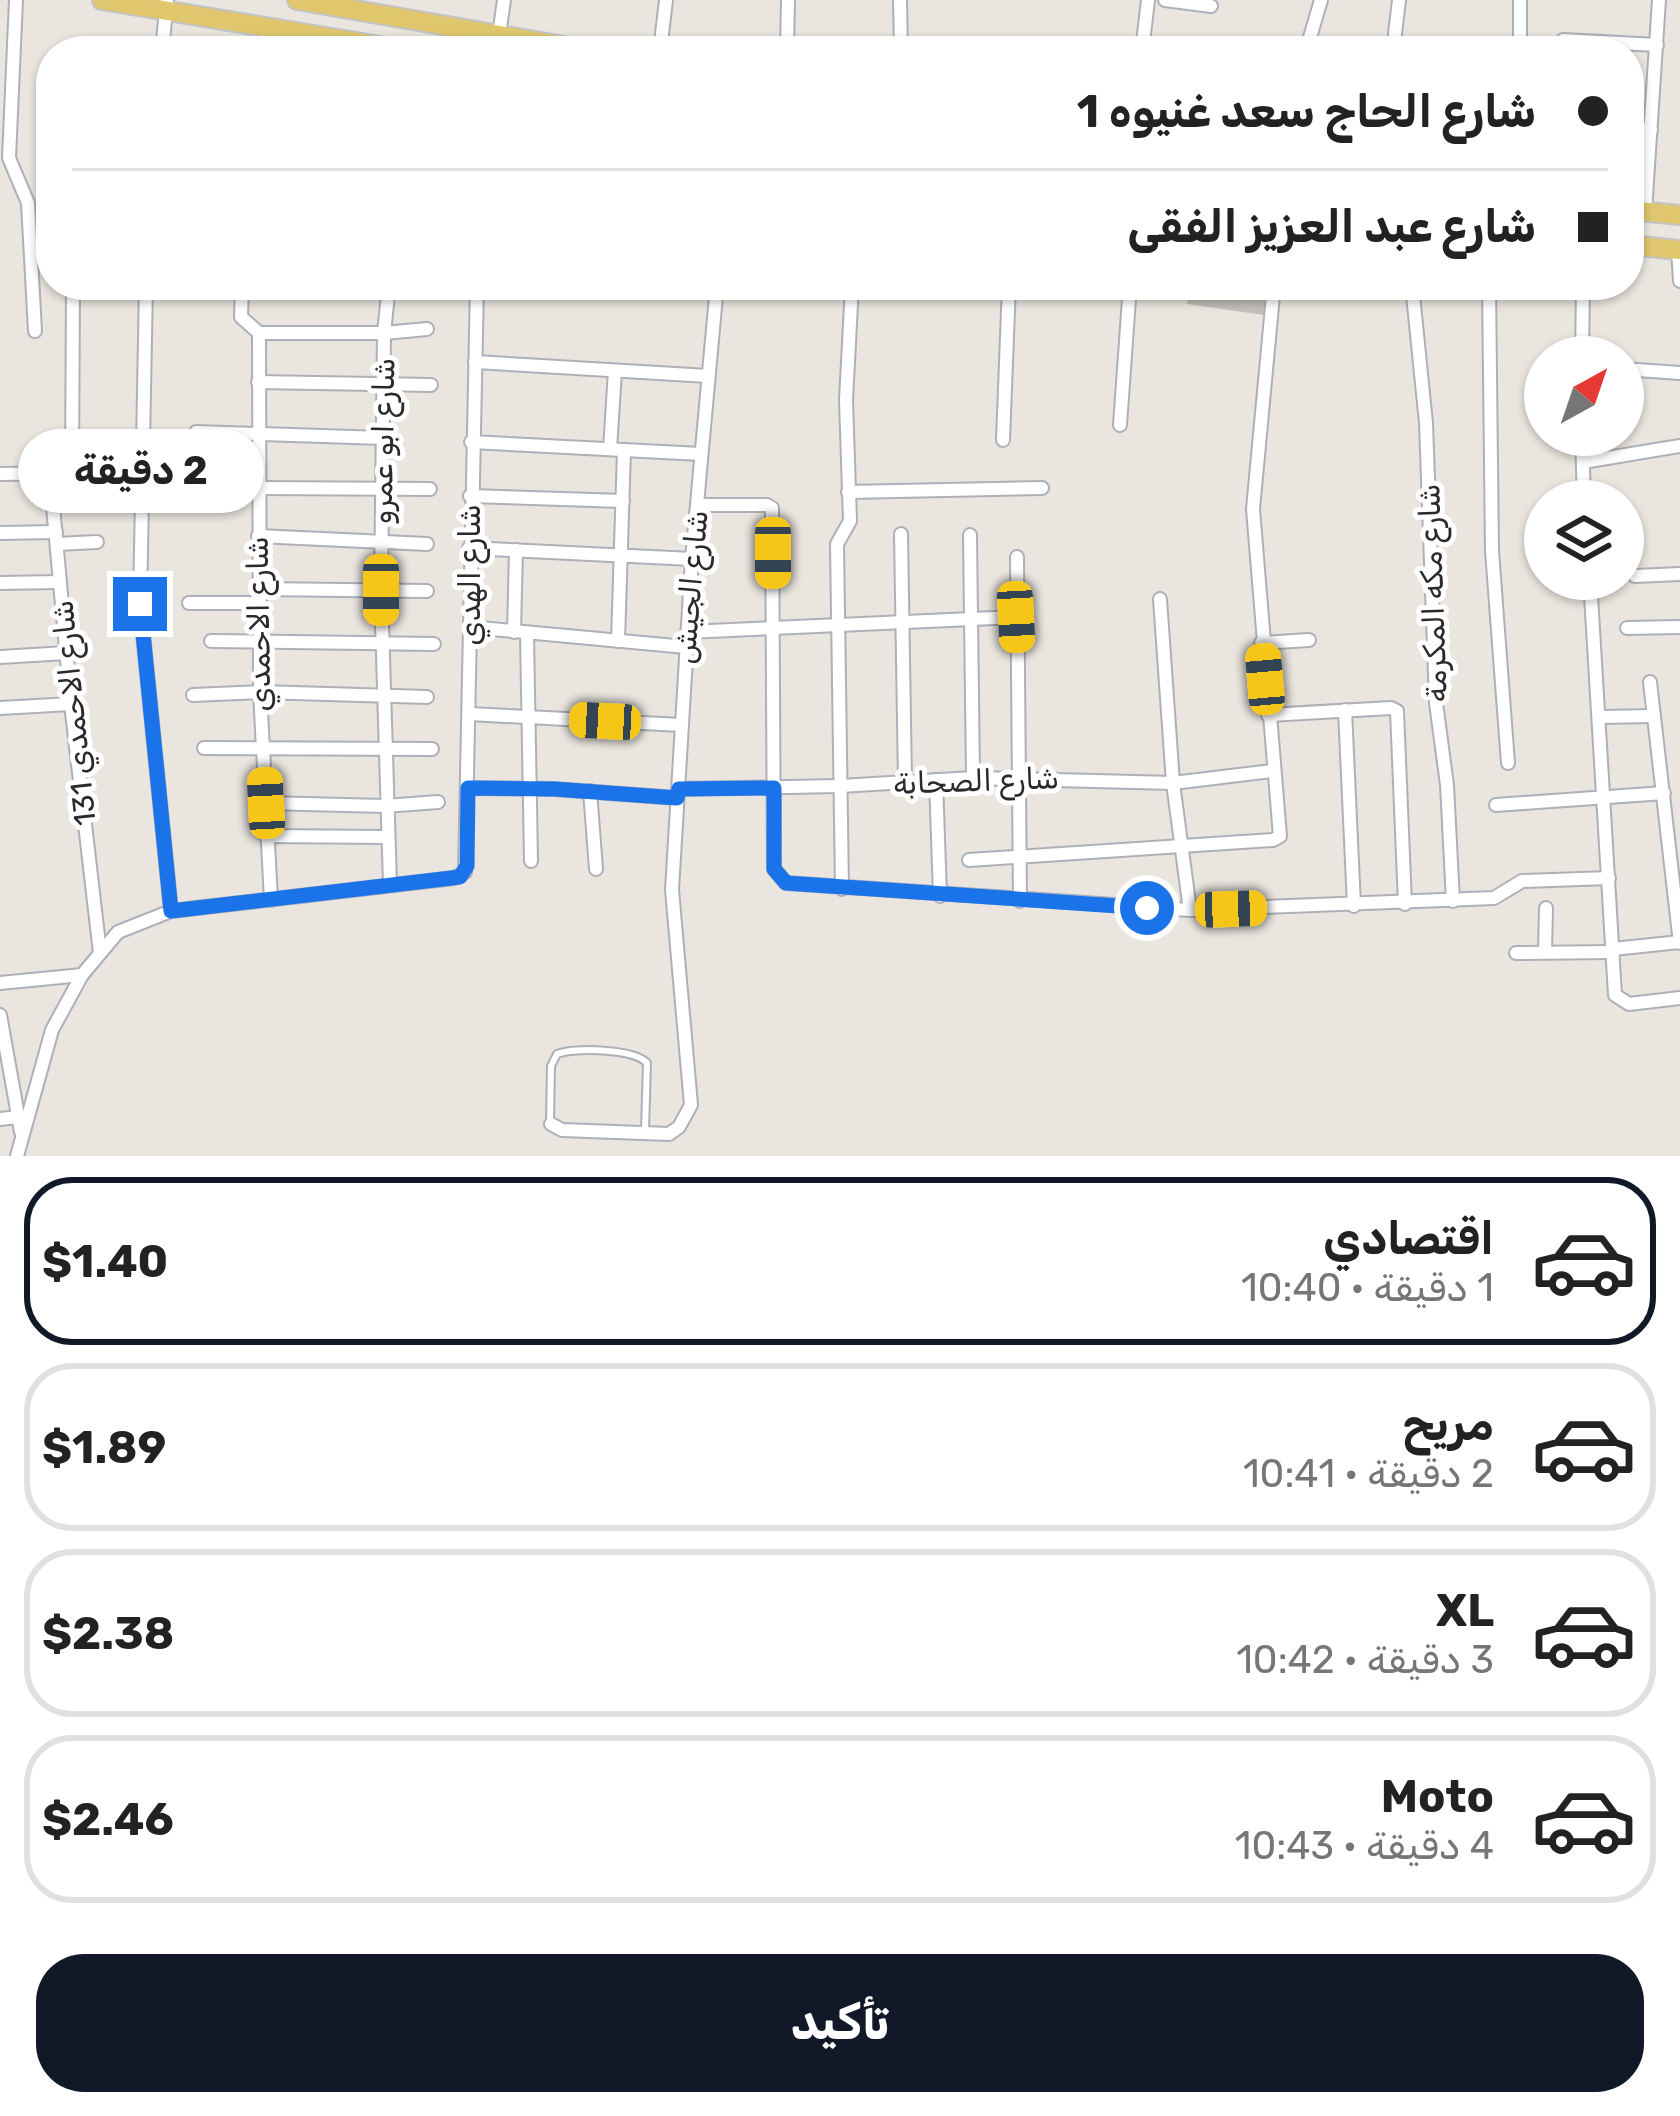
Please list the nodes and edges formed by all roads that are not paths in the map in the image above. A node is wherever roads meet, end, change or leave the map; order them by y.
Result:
1 (16, 0) edge
2 (297, 0) edge
3 (504, 0) edge
4 (666, 0) edge
5 (788, 0) edge
6 (900, 0) edge
7 (1148, 0) edge
8 (1166, 0) edge
9 (1321, 0) edge
10 (1399, 0) edge
11 (1520, 0) edge
12 (1659, 0) edge
13 (110, 1) edge
14 (167, 5) edge
15 (371, 6) edge
16 (1211, 6) dead end
17 (269, 27) junction
18 (499, 35) junction
19 (164, 36) edge
20 (268, 36) edge
21 (321, 36) edge
22 (505, 36) edge
23 (662, 36) edge
24 (787, 36) edge
25 (901, 36) edge
26 (1144, 36) edge
27 (1310, 36) edge
28 (1395, 36) edge
29 (1520, 36) edge
30 (1644, 44) edge
31 (1657, 45) junction
32 (1644, 129) edge
33 (1651, 130) junction
34 (1644, 170) edge
35 (1644, 211) edge
36 (1680, 214) edge
37 (1644, 246) edge
38 (1679, 250) edge
39 (1680, 281) edge
40 (73, 300) edge
41 (146, 300) edge
42 (242, 300) edge
43 (387, 300) edge
44 (476, 300) edge
45 (716, 300) edge
46 (851, 300) edge
47 (1008, 300) edge
48 (1129, 300) edge
49 (1273, 300) edge
50 (1414, 300) edge
51 (1489, 300) edge
52 (1583, 300) edge
53 (427, 329) dead end
54 (35, 331) dead end
55 (259, 333) junction
56 (384, 333) junction
57 (1582, 336) edge
58 (475, 362) junction
59 (616, 371) junction
60 (1644, 371) edge
61 (1680, 373) edge
62 (708, 376) junction
63 (259, 382) junction
64 (383, 385) junction
65 (431, 385) dead end
66 (1120, 425) dead end
67 (196, 432) dead end
68 (257, 433) junction
69 (383, 438) junction
70 (1003, 440) dead end
71 (471, 442) junction
72 (1680, 446) edge
73 (617, 450) junction
74 (700, 454) junction
75 (1582, 456) edge
76 (1582, 462) junction
77 (142, 472) junction
78 (50, 473) junction
79 (72, 473) junction
80 (0, 474) edge
81 (1583, 480) edge
82 (257, 488) junction
83 (1042, 488) dead end
84 (382, 489) junction
85 (430, 489) dead end
86 (848, 492) junction
87 (470, 496) junction
88 (622, 501) junction
89 (698, 505) junction
90 (0, 533) edge
91 (901, 534) dead end
92 (970, 535) dead end
93 (258, 536) junction
94 (56, 538) junction
95 (382, 539) junction
96 (97, 542) dead end
97 (427, 544) dead end
98 (469, 548) junction
99 (516, 550) junction
100 (621, 556) junction
101 (1017, 557) dead end
102 (692, 559) junction
103 (1680, 574) edge
104 (1644, 576) edge
105 (60, 582) junction
106 (0, 583) edge
107 (381, 590) junction
108 (427, 591) dead end
109 (259, 596) junction
110 (1160, 599) dead end
111 (1592, 600) edge
112 (189, 603) dead end
113 (1016, 617) junction
114 (971, 620) junction
115 (902, 624) junction
116 (470, 627) junction
117 (840, 627) junction
118 (1680, 627) edge
119 (1628, 628) dead end
120 (773, 630) junction
121 (520, 633) junction
122 (686, 639) junction
123 (1309, 640) dead end
124 (211, 641) dead end
125 (259, 641) junction
126 (618, 641) junction
127 (382, 643) junction
128 (1262, 643) junction
129 (434, 644) dead end
130 (66, 653) junction
131 (0, 657) edge
132 (1650, 682) dead end
133 (260, 692) junction
134 (382, 694) junction
135 (193, 695) dead end
136 (428, 697) dead end
137 (71, 704) junction
138 (0, 708) edge
139 (1345, 710) junction
140 (469, 714) junction
141 (1268, 715) junction
142 (529, 716) junction
143 (1654, 716) junction
144 (1600, 717) junction
145 (681, 725) junction
146 (262, 747) junction
147 (204, 748) dead end
148 (432, 748) dead end
149 (384, 749) junction
150 (1508, 763) dead end
151 (1272, 771) junction
152 (1018, 777) junction
153 (973, 778) junction
154 (936, 780) junction
155 (904, 782) junction
156 (1174, 783) junction
157 (840, 786) junction
158 (468, 788) junction
159 (774, 788) junction
160 (530, 789) junction
161 (590, 791) junction
162 (678, 793) junction
163 (1664, 794) junction
164 (1604, 798) junction
165 (438, 802) dead end
166 (266, 803) junction
167 (1496, 805) dead end
168 (385, 806) junction
169 (266, 836) junction
170 (387, 837) junction
171 (1181, 845) junction
172 (1019, 857) junction
173 (969, 860) dead end
174 (531, 861) dead end
175 (596, 868) dead end
176 (1609, 878) junction
177 (390, 885) junction
178 (842, 889) junction
179 (940, 896) junction
180 (271, 900) junction
181 (1020, 901) junction
182 (1453, 901) junction
183 (1405, 904) junction
184 (1354, 906) junction
185 (1546, 908) dead end
186 (1190, 910) junction
187 (171, 911) junction
188 (1680, 942) edge
189 (1613, 951) junction
190 (1545, 952) junction
191 (100, 953) junction
192 (1516, 953) dead end
193 (82, 975) junction
194 (0, 983) edge
195 (1680, 998) edge
196 (0, 1016) edge
197 (4, 1060) edge
198 (18, 1117) junction
199 (0, 1119) edge
200 (551, 1124) joint
201 (645, 1133) junction
202 (22, 1138) junction
203 (17, 1156) edge

1 - 54 street
2 - 15 main road
3 - 18 street
4 - 23 street
5 - 24 street
6 - 25 street
7 - 26 street
8 - 16 street
9 - 27 street
10 - 28 street
11 - 29 street
12 - 31 street
13 - 14 main road
14 - 17 main road
14 - 19 street
15 - 18 main road
17 - 20 street
17 - 21 main road
18 - 22 main road
30 - 31 street
31 - 33 street
32 - 33 street
33 - 34 street
35 - 36 main road
37 - 38 main road
38 - 39 street
40 - 79 street
41 - 77 street
42 - 55 street, شارع الاحمدي
43 - 56 street, شارع ابو عمرو
44 - 58 street, شارع الهدي
45 - 62 street, شارع الجيش
46 - 86 street
47 - 70 street
48 - 66 street
49 - 128 street
50 - 182 street, شارع مكه المكرمة
51 - 150 street
52 - 57 street
53 - 56 street
55 - 56 street
55 - 63 street, شارع الاحمدي
56 - 64 street, شارع ابو عمرو
58 - 59 street
58 - 71 street, شارع الهدي
59 - 62 street
59 - 73 street
60 - 61 street
62 - 74 street, شارع الجيش
63 - 64 street
63 - 68 street, شارع الاحمدي
64 - 65 street
64 - 69 street, شارع ابو عمرو
67 - 68 street
68 - 69 street
68 - 82 street, شارع الاحمدي
69 - 84 street, شارع ابو عمرو
71 - 73 street
71 - 87 street, شارع الهدي
72 - 76 street
73 - 74 street
73 - 88 street
74 - 89 street, شارع الجيش
75 - 76 street
76 - 81 street
77 - 79 street
77 - 187 street
78 - 79 street
78 - 80 street
78 - 94 street, شارع الاحمدي 131
82 - 84 street
82 - 93 street, شارع الاحمدي
83 - 86 street
84 - 85 street
84 - 95 street, شارع ابو عمرو
86 - 117 street
87 - 88 street
87 - 98 street, شارع الهدي
88 - 100 street
89 - 102 street, شارع الجيش
89 - 120 street
90 - 94 street
91 - 115 street
92 - 114 street
93 - 95 street
93 - 109 street, شارع الاحمدي
94 - 96 street
94 - 105 street, شارع الاحمدي 131
95 - 97 street
95 - 107 street, شارع ابو عمرو
98 - 99 street
98 - 116 street, شارع الهدي
99 - 100 street
99 - 121 street
100 - 102 street
100 - 126 street
101 - 113 street
102 - 122 street, شارع الجيش
103 - 104 street
105 - 106 street
105 - 130 street, شارع الاحمدي 131
107 - 108 street
107 - 109 street
107 - 127 street, شارع ابو عمرو
109 - 112 street
109 - 125 street, شارع الاحمدي
110 - 156 street
111 - 144 street
113 - 114 street
113 - 152 street
114 - 115 street
114 - 153 street
115 - 117 street
115 - 155 street
116 - 121 street
116 - 140 street, شارع الهدي
117 - 120 street
117 - 157 street
118 - 119 street
120 - 122 street
120 - 159 street
121 - 126 street
121 - 142 street
122 - 126 street
122 - 145 street, شارع الجيش
123 - 128 street
124 - 125 street
125 - 127 street
125 - 133 street, شارع الاحمدي
127 - 129 street
127 - 134 street, شارع ابو عمرو
128 - 141 street
130 - 131 street
130 - 137 street, شارع الاحمدي 131
132 - 143 street
133 - 134 street
133 - 135 street
133 - 146 street, شارع الاحمدي
134 - 136 street
134 - 149 street, شارع ابو عمرو
137 - 138 street
137 - 191 street, شارع الاحمدي 131
139 - 141 street
139 - 183 street
139 - 184 street
140 - 142 street
140 - 158 street, شارع الهدي
141 - 151 street
142 - 145 street
142 - 160 street
143 - 144 street
143 - 163 street
144 - 164 street
145 - 162 street, شارع الجيش
146 - 147 street
146 - 149 street
146 - 166 street, شارع الاحمدي
148 - 149 street
149 - 168 street, شارع ابو عمرو
151 - 156 street, شارع الصحابة
151 - 171 street
152 - 153 street, شارع الصحابة
152 - 156 street, شارع الصحابة
152 - 172 street
153 - 154 street, شارع الصحابة
154 - 155 street, شارع الصحابة
154 - 179 street
155 - 157 street, شارع الصحابة
156 - 171 street
157 - 159 street, شارع الصحابة
157 - 178 street
158 - 160 street, شارع الصحابة
158 - 177 street, شارع الهدي
159 - 162 street, شارع الصحابة
159 - 178 street
160 - 161 street, شارع الصحابة
160 - 174 street
161 - 162 street, شارع الصحابة
161 - 175 street
162 - 201 street, شارع الجيش
163 - 164 street
163 - 188 street
164 - 167 street
164 - 176 street
165 - 168 street
166 - 168 street
166 - 169 street, شارع الاحمدي
168 - 170 street, شارع ابو عمرو
169 - 170 street
169 - 180 street, شارع الاحمدي
170 - 177 street, شارع ابو عمرو
171 - 172 street
171 - 186 street
172 - 173 street
172 - 181 street
176 - 182 street
176 - 189 street
177 - 180 street
178 - 179 street
179 - 181 street
180 - 187 street
181 - 186 street
182 - 183 street
183 - 184 street
184 - 186 street
185 - 190 street
187 - 191 street
188 - 189 street
189 - 190 street
189 - 195 street
190 - 192 street
191 - 193 street
193 - 194 street
193 - 202 street
196 - 197 street
197 - 198 street
198 - 199 street
198 - 202 street
200 - 201 street
200 - 201 lane
202 - 203 street

